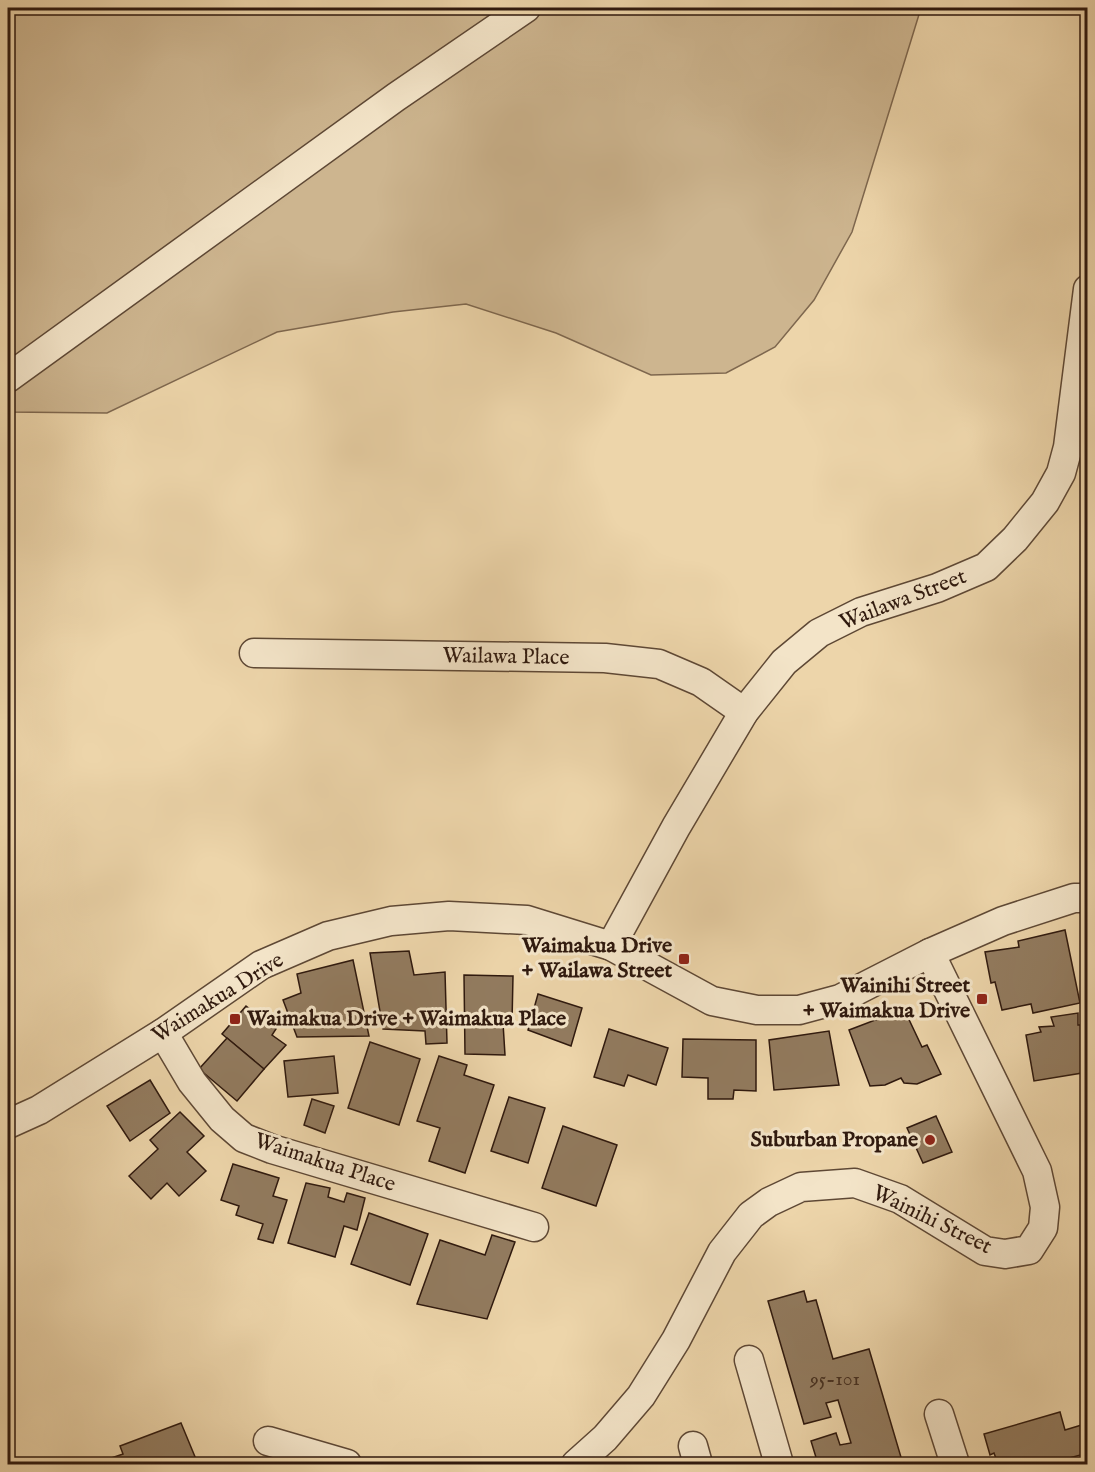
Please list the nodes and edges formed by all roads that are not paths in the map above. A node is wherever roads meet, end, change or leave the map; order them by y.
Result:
1 (526, 8) edge
2 (1088, 289) edge
3 (8, 378) edge
4 (254, 653) dead end
5 (744, 712) junction
6 (1088, 898) edge
7 (610, 946) junction
8 (930, 953) junction
9 (163, 1033) junction
10 (8, 1124) edge
11 (534, 1227) dead end
12 (749, 1360) dead end
13 (939, 1414) dead end
14 (268, 1441) dead end
15 (347, 1464) edge
16 (576, 1464) edge
17 (778, 1464) edge
18 (955, 1464) edge

1 - 3 street
2 - 5 street, Wailawa Street
4 - 5 street, Wailawa Place
5 - 7 street, Wailawa Street
6 - 8 street, Waimakua Drive
7 - 8 street, Waimakua Drive
7 - 9 street, Waimakua Drive
8 - 16 street, Wainihi Street
9 - 10 street, Waimakua Drive
9 - 11 street, Waimakua Place
12 - 17 street
13 - 18 street
14 - 15 street

